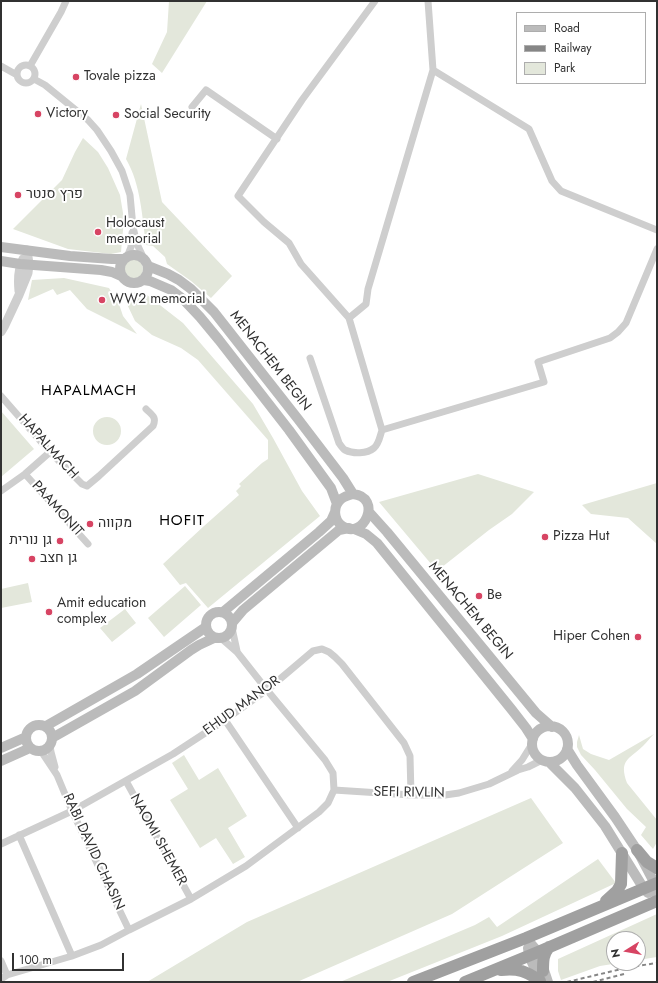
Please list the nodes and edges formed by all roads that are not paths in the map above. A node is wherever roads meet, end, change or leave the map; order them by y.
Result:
1 (66, 1) edge
2 (375, 1) edge
3 (428, 1) edge
4 (1, 66) edge
5 (30, 66) junction
6 (433, 70) junction
7 (17, 75) junction
8 (34, 79) junction
9 (192, 108) dead end
10 (277, 139) junction
11 (133, 227) junction
12 (657, 230) edge
13 (1, 247) edge
14 (657, 249) edge
15 (27, 250) junction
16 (125, 258) junction
17 (1, 261) edge
18 (146, 263) junction
19 (25, 264) junction
20 (121, 276) junction
21 (144, 280) junction
22 (349, 318) junction
23 (2, 329) edge
24 (310, 358) dead end
25 (1, 396) edge
26 (146, 409) dead end
27 (382, 430) junction
28 (50, 452) junction
29 (26, 474) junction
30 (1, 491) edge
31 (353, 494) junction
32 (336, 508) junction
33 (369, 512) junction
34 (351, 528) junction
35 (88, 544) dead end
36 (223, 612) junction
37 (232, 626) junction
38 (206, 627) junction
39 (217, 638) junction
40 (237, 652) junction
41 (267, 690) junction
42 (225, 720) junction
43 (46, 726) junction
44 (552, 727) junction
45 (26, 737) junction
46 (51, 742) junction
47 (533, 742) junction
48 (1, 748) edge
49 (30, 748) junction
50 (567, 749) junction
51 (41, 751) junction
52 (1, 761) edge
53 (546, 761) junction
54 (57, 775) junction
55 (506, 776) junction
56 (126, 781) junction
57 (334, 790) junction
58 (411, 795) junction
59 (72, 811) junction
60 (298, 828) junction
61 (19, 835) junction
62 (1, 844) edge
63 (637, 850) junction
64 (622, 853) junction
65 (657, 868) edge
66 (652, 885) edge
67 (191, 899) junction
68 (657, 901) edge
69 (599, 908) junction
70 (129, 930) junction
71 (526, 938) junction
72 (549, 947) junction
73 (533, 954) junction
74 (72, 956) junction
75 (1, 961) edge
76 (492, 971) junction
77 (4, 976) edge
78 (543, 979) edge
79 (413, 982) edge
80 (465, 982) edge

1 - 5 street
2 - 10 street
3 - 6 street
4 - 7 street
5 - 7 street
5 - 8 street
6 - 12 street
6 - 22 street
7 - 8 street
8 - 11 street
9 - 10 street
10 - 22 street
11 - 16 street
11 - 18 street
13 - 15 main road
14 - 27 street
15 - 16 main road
15 - 19 street
16 - 18 main road
16 - 20 main road
17 - 19 main road
18 - 21 main road
18 - 31 main road, MENACHEM BEGIN
19 - 20 main road
19 - 23 street
20 - 21 main road
21 - 32 main road, MENACHEM BEGIN
22 - 27 street
24 - 27 street
25 - 28 street, HAPALMACH
26 - 28 street, HAPALMACH
28 - 29 street
29 - 30 street
29 - 35 street, PAAMONIT
31 - 32 main road
31 - 33 main road
32 - 34 main road
32 - 36 main road
33 - 34 main road
33 - 44 main road, MENACHEM BEGIN
34 - 37 main road
34 - 47 main road, MENACHEM BEGIN
36 - 37 main road
36 - 38 main road
37 - 39 main road
37 - 40 street
38 - 39 main road
38 - 43 main road
39 - 40 street
39 - 46 main road
40 - 41 street
41 - 42 street, EHUD MANOR
41 - 57 street
41 - 58 street, EHUD MANOR
42 - 56 street, EHUD MANOR
42 - 60 street
43 - 45 main road
43 - 46 main road
44 - 47 main road
44 - 50 main road
45 - 48 main road
45 - 49 main road
46 - 51 main road
46 - 54 street, RABI DAVID CHASIN
47 - 53 main road
47 - 55 street, SEFI RIVLIN
49 - 51 main road
49 - 52 main road
50 - 53 main road
50 - 63 main road
51 - 54 street, RABI DAVID CHASIN
53 - 55 street, SEFI RIVLIN
53 - 64 main road
54 - 59 street, RABI DAVID CHASIN
55 - 58 street, SEFI RIVLIN
56 - 59 street, EHUD MANOR
56 - 67 street, NAOMI SHEMER
57 - 58 street, SEFI RIVLIN
57 - 60 street
59 - 61 street, EHUD MANOR
59 - 70 street, RABI DAVID CHASIN
60 - 67 street
61 - 62 street, EHUD MANOR
61 - 74 street
63 - 65 highway
63 - 66 main road
64 - 66 main road
64 - 69 highway
66 - 68 main road
66 - 69 highway
67 - 70 street
68 - 72 highway
69 - 71 highway
70 - 74 street
71 - 73 main road
71 - 79 highway
72 - 73 highway
72 - 78 highway
73 - 76 highway
73 - 78 main road
74 - 77 street
75 - 77 street
76 - 78 highway
76 - 80 highway

